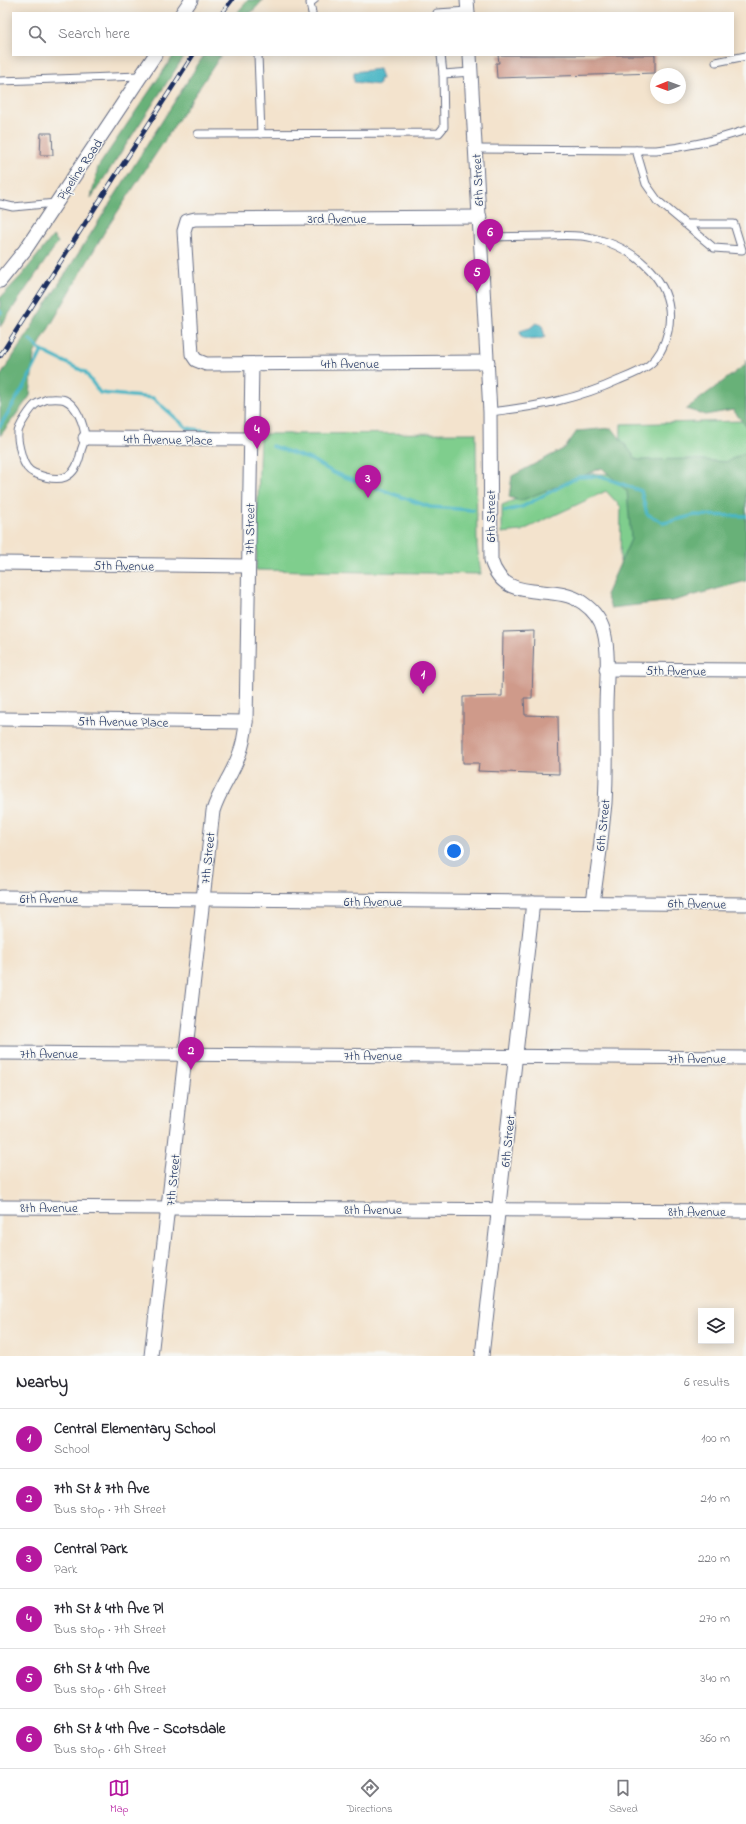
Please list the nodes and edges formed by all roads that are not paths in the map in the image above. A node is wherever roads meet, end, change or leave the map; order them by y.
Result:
1 (191, 0) edge
2 (314, 0) edge
3 (468, 8) edge
4 (183, 12) edge
5 (312, 12) edge
6 (443, 12) edge
7 (153, 56) edge
8 (258, 56) edge
9 (441, 56) edge
10 (470, 56) edge
11 (746, 56) edge
12 (716, 62) dead end
13 (471, 72) junction
14 (444, 74) junction
15 (140, 76) junction
16 (0, 81) edge
17 (746, 130) edge
18 (198, 134) dead end
19 (261, 134) junction
20 (476, 149) junction
21 (636, 150) junction
22 (56, 203) junction
23 (0, 204) edge
24 (480, 217) junction
25 (685, 224) junction
26 (481, 237) junction
27 (0, 280) edge
28 (488, 362) junction
29 (213, 364) joint
30 (252, 364) junction
31 (490, 412) junction
32 (85, 438) junction
33 (250, 439) junction
34 (0, 563) edge
35 (248, 566) junction
36 (606, 669) junction
37 (746, 670) edge
38 (0, 719) edge
39 (246, 722) junction
40 (0, 897) edge
41 (202, 899) junction
42 (533, 902) junction
43 (593, 902) junction
44 (746, 904) edge
45 (0, 1053) edge
46 (185, 1054) junction
47 (516, 1056) junction
48 (746, 1058) edge
49 (0, 1207) edge
50 (168, 1208) junction
51 (499, 1210) junction
52 (746, 1211) edge
53 (151, 1356) edge
54 (482, 1356) edge

1 - 4 street
2 - 5 lane
3 - 6 lane
7 - 15 street, Pipeline Road
8 - 19 lane
9 - 14 lane
10 - 13 street, 6th Street
11 - 12 lane
13 - 14 lane
13 - 20 street, 6th Street
14 - 19 lane
15 - 16 lane
15 - 22 street, Pipeline Road
17 - 21 lane
18 - 19 lane
20 - 21 lane
20 - 24 street, 6th Street
21 - 25 lane
22 - 23 lane
22 - 27 street, Pipeline Road
24 - 26 street, 6th Street
24 - 29 street, 3rd Avenue
25 - 25 lane
26 - 28 street, 6th Street
26 - 31 lane
28 - 30 street, 4th Avenue
28 - 31 street, 6th Street
29 - 30 street, 4th Avenue
30 - 33 street, 7th Street
31 - 36 street, 6th Street
32 - 32 lane
32 - 33 street, 4th Avenue Place
33 - 35 street, 7th Street
34 - 35 street, 5th Avenue
35 - 39 street, 7th Street
36 - 37 street, 5th Avenue
36 - 43 street, 6th Street
38 - 39 street, 5th Avenue Place
39 - 41 street, 7th Street
40 - 41 street, 6th Avenue
41 - 42 street, 6th Avenue
41 - 46 street, 7th Street
42 - 43 street, 6th Avenue
42 - 47 street, 6th Street
43 - 44 street, 6th Avenue
45 - 46 street, 7th Avenue
46 - 47 street, 7th Avenue
46 - 50 street, 7th Street
47 - 48 street, 7th Avenue
47 - 51 street, 6th Street
49 - 50 street, 8th Avenue
50 - 51 street, 8th Avenue
50 - 53 street, 7th Street
51 - 52 street, 8th Avenue
51 - 54 street, 6th Street

